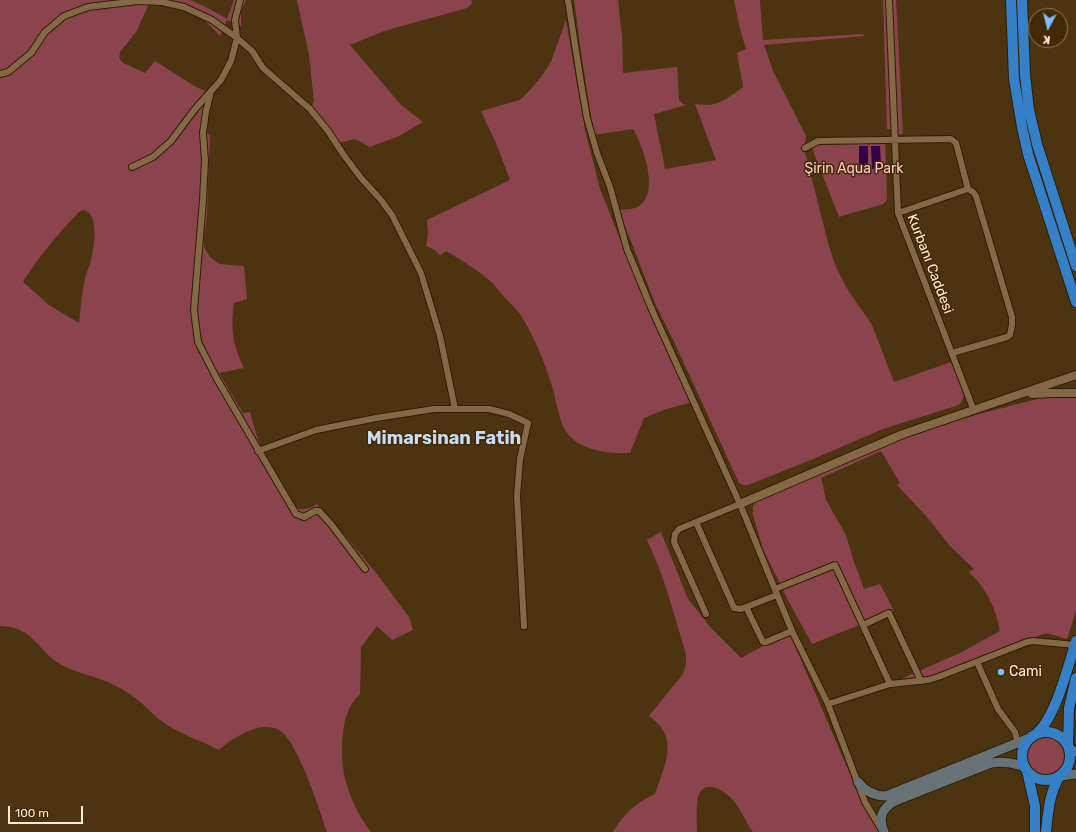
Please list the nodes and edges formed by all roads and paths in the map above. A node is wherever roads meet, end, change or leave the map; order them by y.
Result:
1 (240, 0) edge
2 (568, 0) edge
3 (889, 0) edge
4 (1011, 0) edge
5 (1022, 0) edge
6 (237, 38) junction
7 (0, 74) edge
8 (211, 91) junction
9 (896, 141) junction
10 (805, 148) dead end
11 (132, 167) dead end
12 (968, 189) junction
13 (898, 213) junction
14 (1076, 266) edge
15 (1076, 302) edge
16 (952, 353) junction
17 (1076, 375) edge
18 (1076, 394) edge
19 (1019, 395) junction
20 (455, 409) junction
21 (974, 411) junction
22 (258, 451) junction
23 (740, 504) junction
24 (696, 522) junction
25 (365, 569) dead end
26 (775, 589) junction
27 (777, 595) junction
28 (746, 608) junction
29 (706, 614) dead end
30 (524, 626) dead end
31 (863, 626) junction
32 (792, 631) junction
33 (1075, 643) edge
34 (977, 662) junction
35 (1076, 678) edge
36 (922, 681) junction
37 (890, 684) junction
38 (1074, 688) edge
39 (828, 704) junction
40 (1034, 736) junction
41 (1018, 743) junction
42 (1071, 749) edge
43 (1026, 769) junction
44 (1076, 774) edge
45 (1060, 777) junction
46 (858, 782) junction
47 (883, 832) edge
48 (1035, 832) edge
49 (1046, 832) edge

1 - 6 street
2 - 23 street
3 - 9 street, Kurbanı Caddesi
4 - 15 highway
5 - 14 highway
6 - 7 street
6 - 8 street
6 - 20 street
8 - 11 street
8 - 22 street
9 - 10 street
9 - 12 street
9 - 13 street, Kurbanı Caddesi
12 - 13 street
12 - 16 street
13 - 16 street, Kurbanı Caddesi
16 - 21 street, Kurbanı Caddesi
17 - 19 street
18 - 19 street
19 - 21 street
20 - 22 street
20 - 30 street
21 - 23 street
22 - 25 street
23 - 24 street
23 - 26 street
24 - 28 street
24 - 29 street
26 - 27 street
26 - 31 street
27 - 28 street
27 - 32 street
28 - 32 street
31 - 36 street
31 - 37 street
32 - 39 street
33 - 34 street
33 - 40 highway
34 - 36 street
34 - 41 street
35 - 38 highway
36 - 37 street
37 - 39 street
38 - 42 highway
39 - 46 street
40 - 41 main road
40 - 42 highway
40 - 43 highway
41 - 46 main road
42 - 45 highway
43 - 45 highway
43 - 47 main road
43 - 48 highway
44 - 45 main road
45 - 49 highway
46 - 47 street

